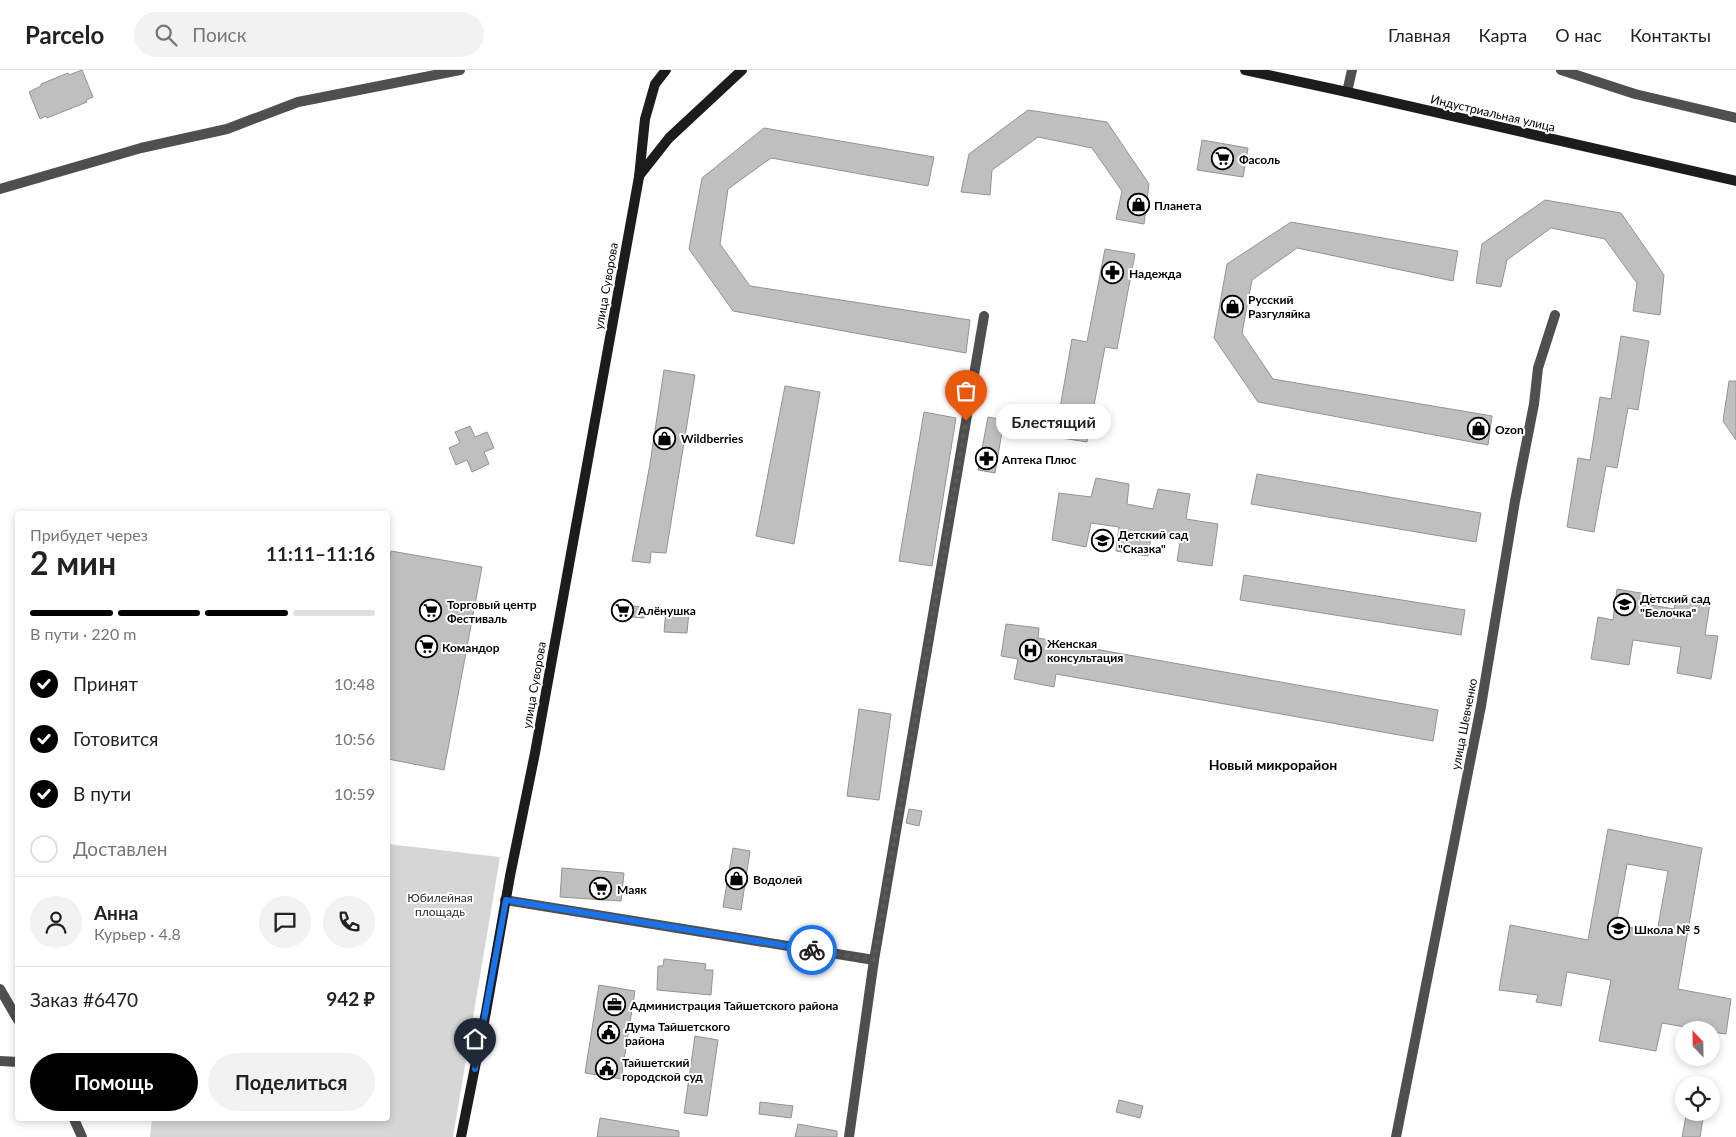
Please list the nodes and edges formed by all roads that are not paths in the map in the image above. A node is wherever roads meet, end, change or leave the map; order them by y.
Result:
1 (460, 70) edge
2 (666, 70) edge
3 (742, 70) edge
4 (1245, 70) edge
5 (1352, 70) edge
6 (1561, 70) edge
7 (1348, 92) junction
8 (1736, 118) edge
9 (638, 177) junction
10 (1736, 181) edge
11 (0, 189) edge
12 (1555, 315) dead end
13 (984, 316) dead end
14 (506, 900) junction
15 (874, 960) junction
16 (0, 989) edge
17 (15, 1015) edge
18 (0, 1061) edge
19 (15, 1062) edge
20 (75, 1121) edge
21 (82, 1137) edge
22 (461, 1137) edge
23 (849, 1137) edge
24 (1396, 1137) edge

1 - 11 street
2 - 9 street, улица Суворова
3 - 9 street
4 - 7 street, Индустриальная улица
5 - 7 street
6 - 8 street
7 - 10 street, Индустриальная улица
9 - 14 street, улица Суворова
12 - 24 street, улица Шевченко
13 - 15 street
14 - 15 street
14 - 22 street, улица Суворова
15 - 23 street
16 - 17 street
18 - 19 street
20 - 21 street

